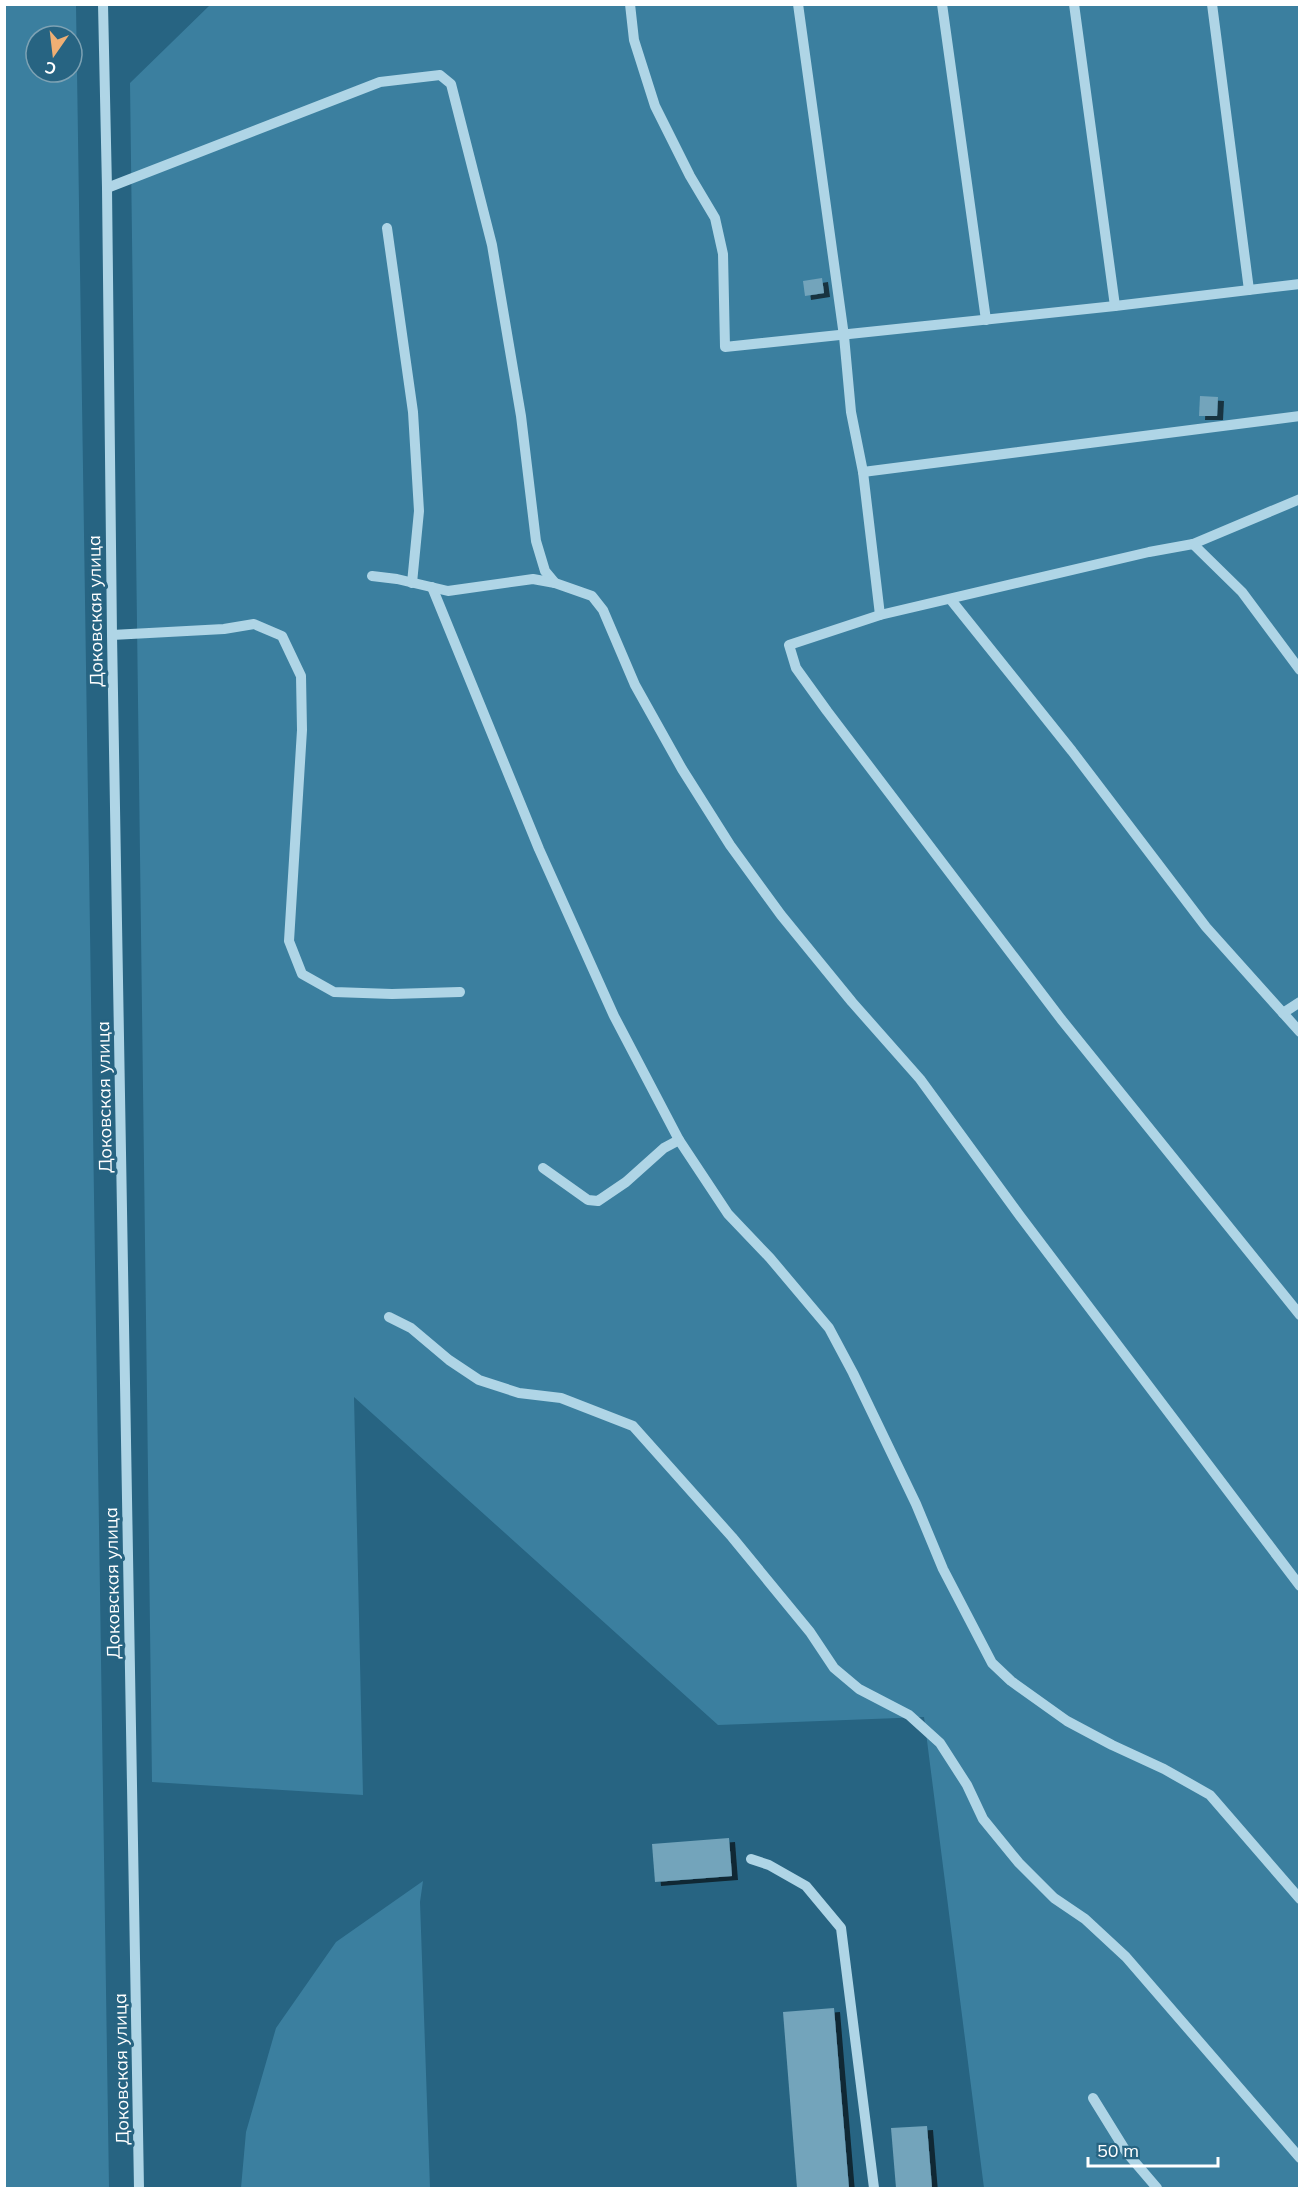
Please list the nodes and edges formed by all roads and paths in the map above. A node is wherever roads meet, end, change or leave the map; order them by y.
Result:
1 (103, 4) edge
2 (630, 4) edge
3 (798, 4) edge
4 (942, 4) edge
5 (1074, 4) edge
6 (1212, 4) edge
7 (107, 188) junction
8 (387, 228) dead end
9 (1299, 284) edge
10 (1249, 290) junction
11 (1115, 306) junction
12 (986, 320) junction
13 (844, 336) junction
14 (1299, 416) edge
15 (863, 472) junction
16 (1299, 499) edge
17 (1193, 544) junction
18 (372, 576) dead end
19 (412, 583) junction
20 (555, 583) junction
21 (432, 587) junction
22 (951, 600) junction
23 (880, 615) junction
24 (112, 635) junction
25 (1299, 670) edge
26 (460, 992) dead end
27 (1299, 1002) edge
28 (1283, 1013) junction
29 (1299, 1032) edge
30 (679, 1140) junction
31 (543, 1168) dead end
32 (1299, 1315) edge
33 (388, 1317) dead end
34 (1299, 1586) edge
35 (751, 1859) dead end
36 (1299, 1899) edge
37 (1093, 2098) dead end
38 (1299, 2158) edge
39 (140, 2188) edge
40 (874, 2188) edge
41 (1157, 2188) edge

1 - 7 street, Доковская улица
2 - 13 street
3 - 13 street
4 - 12 street
5 - 11 street
6 - 10 street
7 - 20 street
7 - 24 street, Доковская улица
8 - 19 street
9 - 10 street
10 - 11 street
11 - 12 street
12 - 13 street
13 - 15 street
14 - 15 street
15 - 23 street
16 - 17 street
17 - 22 street
17 - 25 street
18 - 19 street
19 - 21 street
20 - 21 street
20 - 34 street
21 - 30 street
22 - 23 street
22 - 28 street
23 - 32 street
24 - 26 street
24 - 39 street, Доковская улица
27 - 28 street
28 - 29 street
30 - 31 street
30 - 36 street
33 - 38 street
35 - 40 street
37 - 41 street

